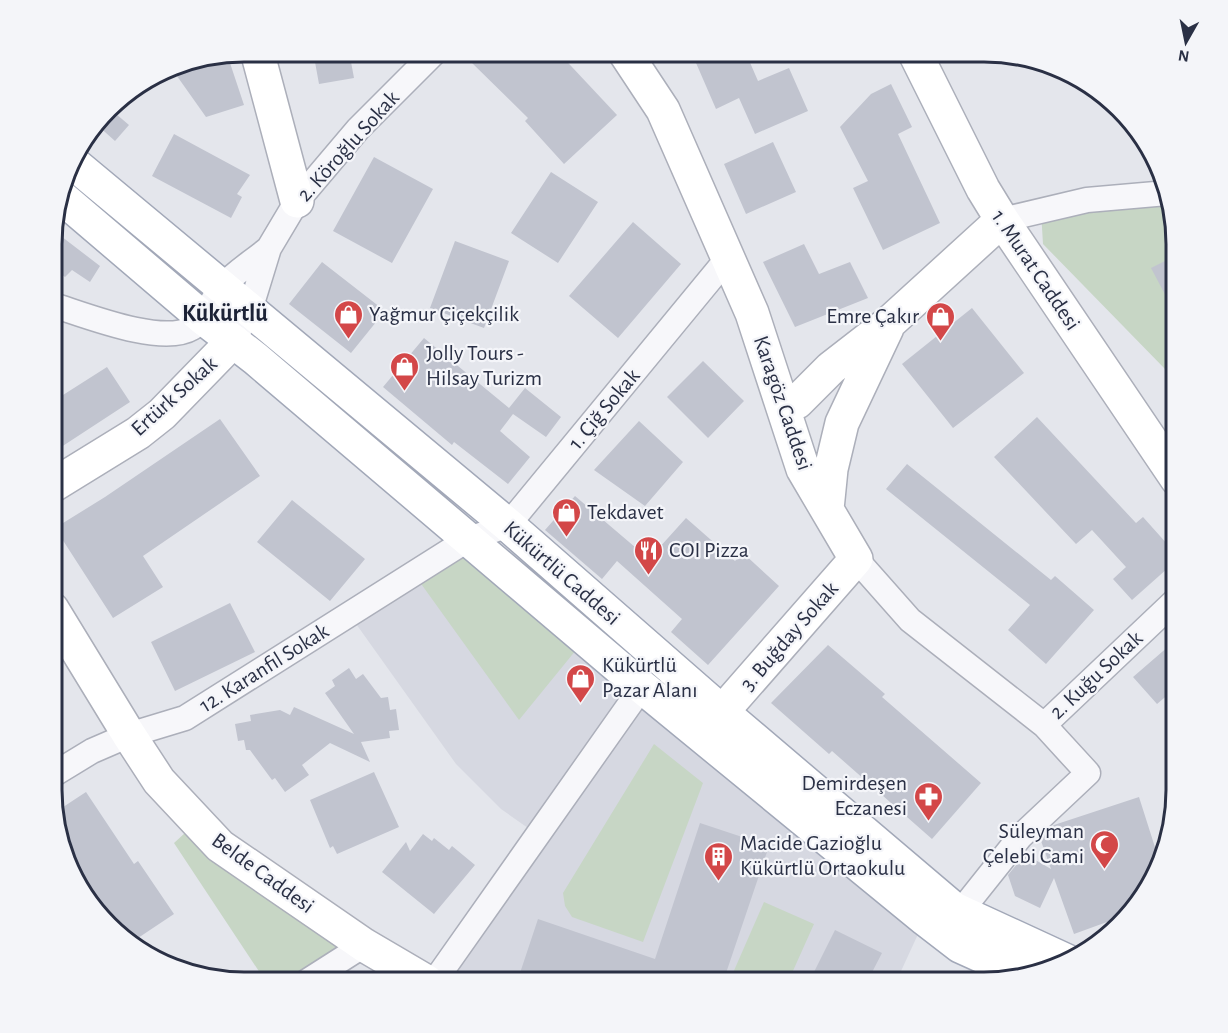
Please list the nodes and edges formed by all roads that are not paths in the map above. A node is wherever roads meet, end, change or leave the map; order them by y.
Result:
1 (260, 61) edge
2 (426, 61) edge
3 (633, 62) edge
4 (919, 62) edge
5 (78, 167) edge
6 (1159, 194) edge
7 (297, 201) junction
8 (67, 202) edge
9 (1002, 220) junction
10 (269, 248) junction
11 (727, 259) junction
12 (222, 287) junction
13 (62, 308) edge
14 (250, 310) junction
15 (203, 318) junction
16 (889, 323) junction
17 (233, 341) junction
18 (767, 360) junction
19 (831, 368) junction
20 (793, 420) junction
21 (841, 428) junction
22 (1166, 463) edge
23 (62, 480) edge
24 (827, 509) junction
25 (507, 525) junction
26 (467, 540) junction
27 (856, 559) junction
28 (1166, 609) edge
29 (62, 625) edge
30 (642, 687) junction
31 (722, 712) junction
32 (1044, 725) junction
33 (129, 735) junction
34 (62, 769) edge
35 (960, 912) junction
36 (364, 945) junction
37 (1057, 956) edge
38 (1012, 969) edge
39 (323, 971) edge
40 (409, 971) edge
41 (442, 971) edge

1 - 7 street
2 - 7 street, 2. Köroğlu Sokak
3 - 11 street, Karagöz Caddesi
4 - 9 street, 1. Murat Caddesi
5 - 12 street, Kükürtlü Caddesi
6 - 9 street
7 - 10 street, 2. Köroğlu Sokak
8 - 15 street, Kükürtlü Caddesi
9 - 16 street
9 - 22 street, 1. Murat Caddesi
10 - 12 street, 2. Köroğlu Sokak
10 - 14 street, 2. Köroğlu Sokak
11 - 18 street, Karagöz Caddesi
11 - 25 street, 1. Çiğ Sokak
12 - 14 street, Kükürtlü Caddesi
12 - 15 street, 2. Köroğlu Sokak
13 - 15 street
14 - 17 street, Ertürk Sokak
14 - 25 street, Kükürtlü Caddesi
15 - 17 street, Kükürtlü Caddesi
16 - 19 street
16 - 21 street
17 - 23 street, Ertürk Sokak
17 - 26 street, Kükürtlü Caddesi
18 - 19 street
18 - 20 street, Karagöz Caddesi
19 - 20 street
20 - 21 street
20 - 21 street
20 - 24 street, Karagöz Caddesi
21 - 24 street
24 - 27 street, Karagöz Caddesi
25 - 26 street, 1. Çiğ Sokak
25 - 31 street, Kükürtlü Caddesi
26 - 30 street, Kükürtlü Caddesi
26 - 33 street, 12. Karanfil Sokak
27 - 31 street, 3. Buğday Sokak
27 - 32 street, Karagöz Caddesi
28 - 32 street, 2. Kuğu Sokak
29 - 33 street, Belde Caddesi
30 - 38 street, Kükürtlü Caddesi
30 - 41 street
31 - 35 street, Kükürtlü Caddesi
32 - 35 street, 2. Kuğu Sokak
33 - 34 street, 12. Karanfil Sokak
33 - 36 street, Belde Caddesi
35 - 37 street, Kükürtlü Caddesi
36 - 39 street
36 - 40 street, Belde Caddesi

